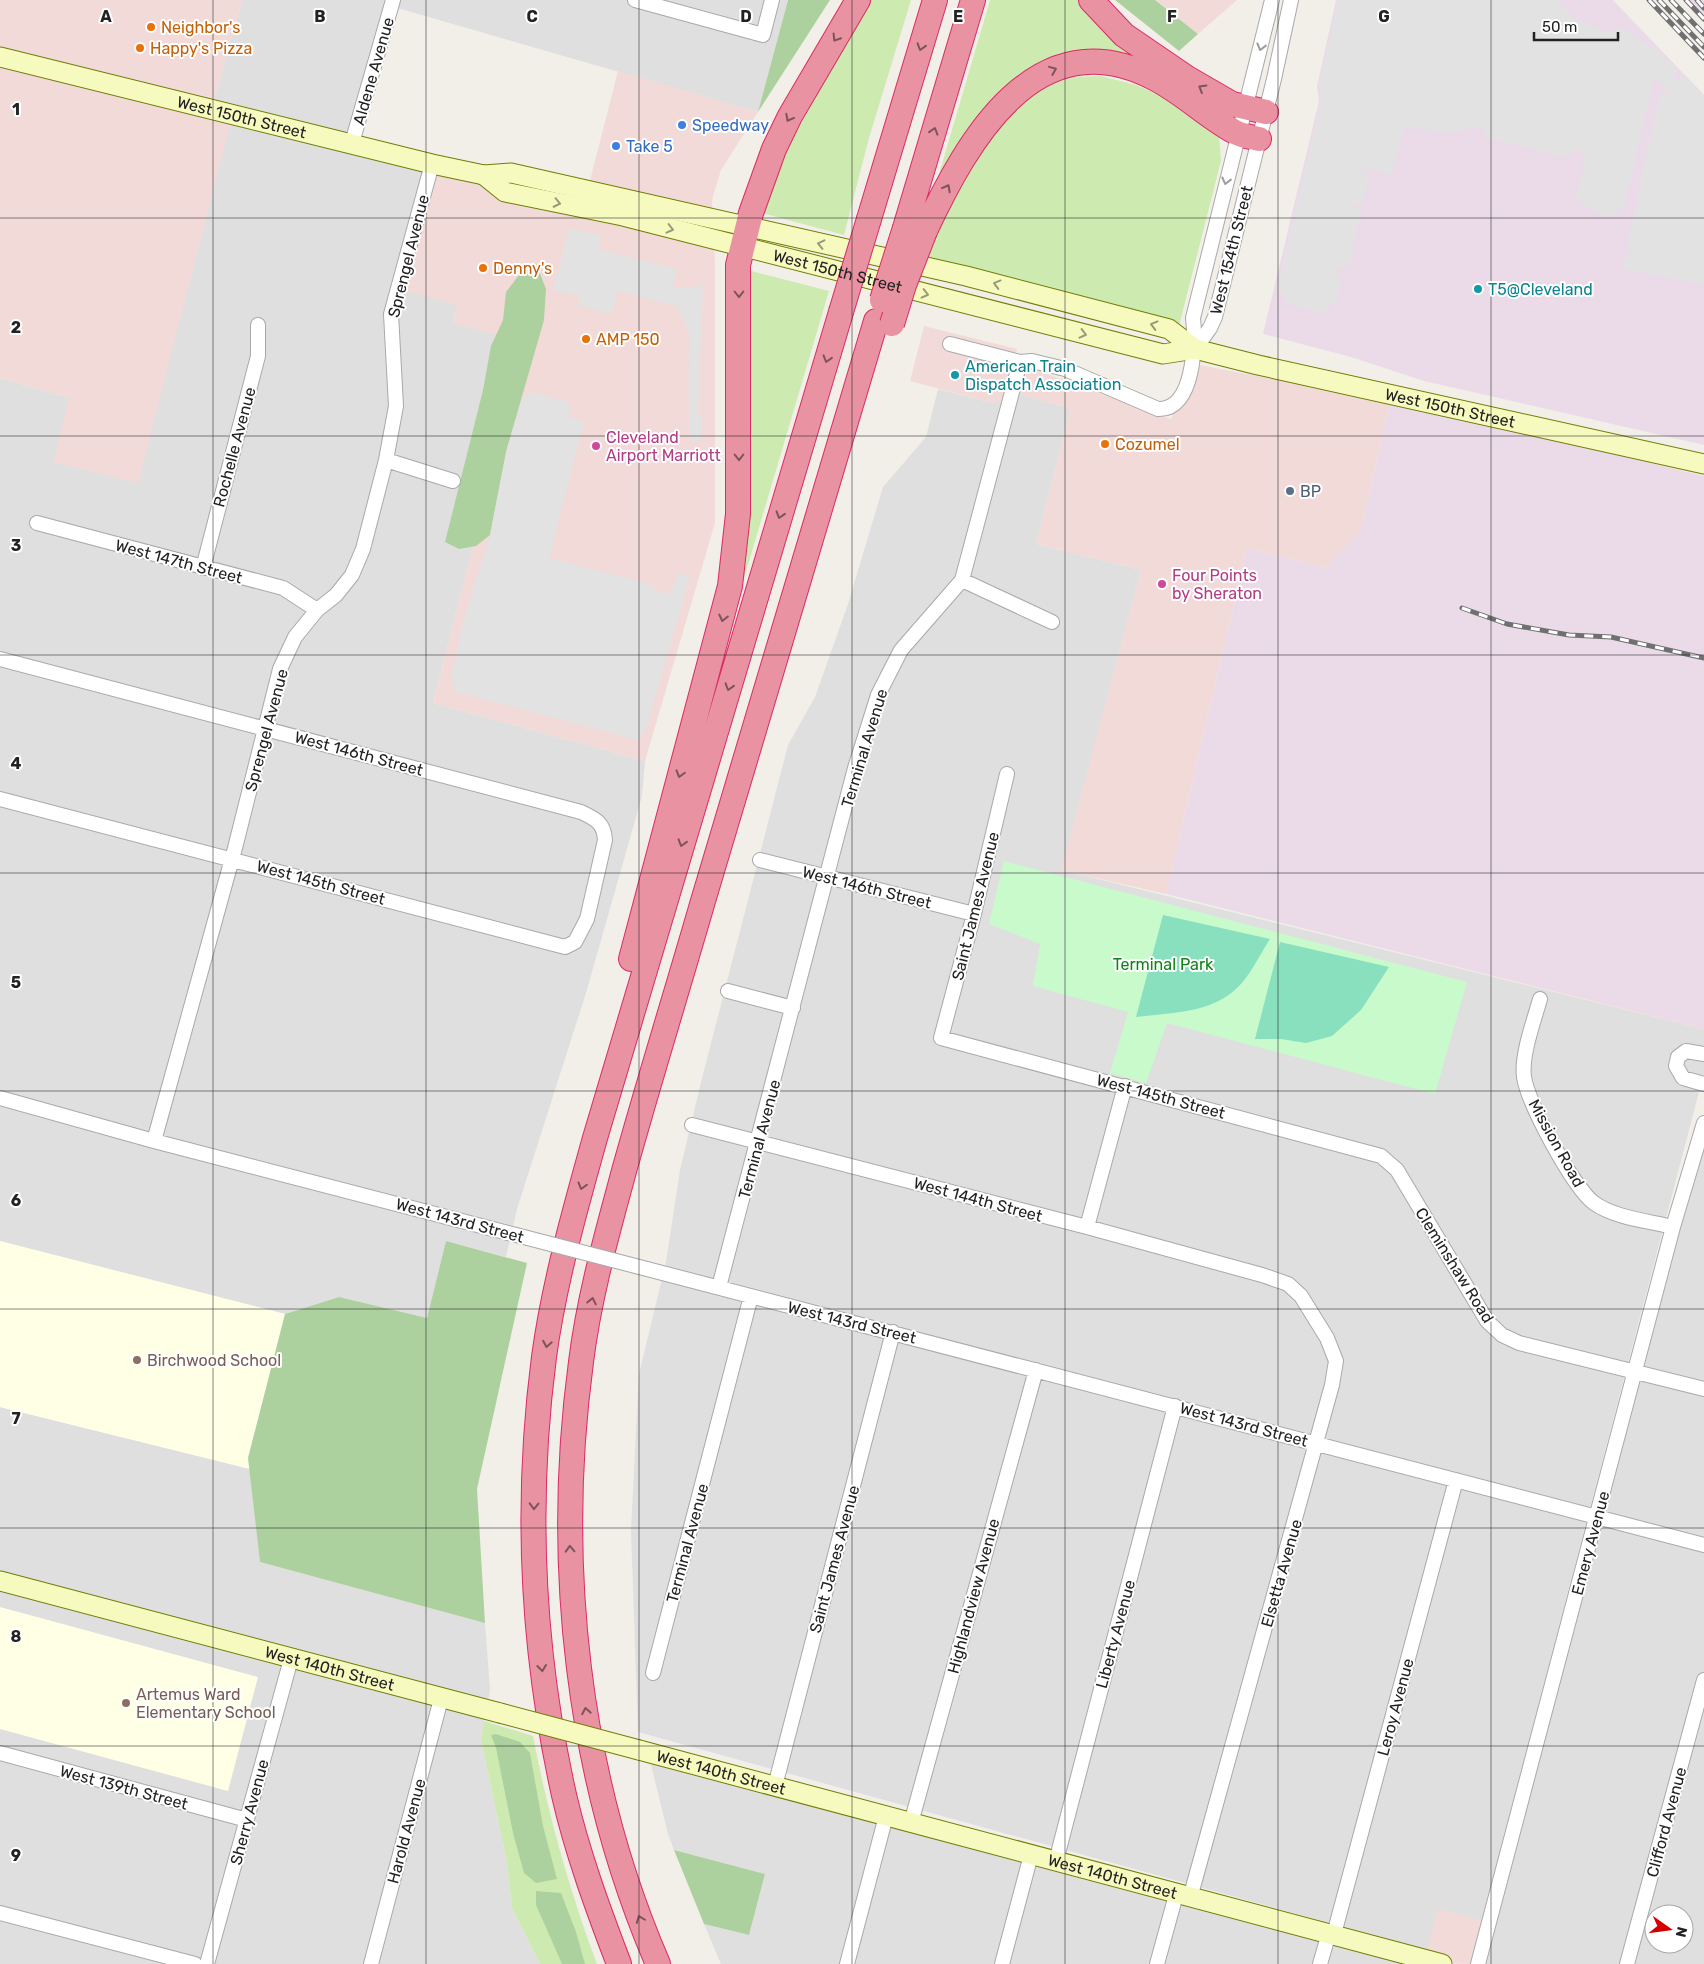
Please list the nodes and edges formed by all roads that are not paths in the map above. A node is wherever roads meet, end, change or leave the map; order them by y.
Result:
1 (393, 0) edge
2 (636, 0) edge
3 (772, 0) edge
4 (858, 0) edge
5 (935, 0) edge
6 (973, 0) edge
7 (1091, 0) edge
8 (1272, 0) edge
9 (1291, 0) edge
10 (0, 56) edge
11 (1256, 110) junction
12 (1248, 136) junction
13 (352, 143) junction
14 (432, 164) junction
15 (915, 230) junction
16 (745, 236) junction
17 (258, 325) dead end
18 (950, 344) dead end
19 (1195, 350) junction
20 (1020, 362) junction
21 (386, 460) junction
22 (1704, 464) edge
23 (453, 481) dead end
24 (37, 523) dead end
25 (203, 568) junction
26 (962, 580) junction
27 (317, 610) junction
28 (1052, 622) dead end
29 (0, 658) edge
30 (266, 728) junction
31 (1007, 774) dead end
32 (0, 798) edge
33 (232, 859) junction
34 (760, 860) dead end
35 (828, 876) junction
36 (598, 879) joint
37 (974, 914) junction
38 (728, 992) dead end
39 (1540, 999) dead end
40 (793, 1008) junction
41 (941, 1038) joint
42 (1704, 1054) edge
43 (1704, 1084) edge
44 (1125, 1086) junction
45 (0, 1098) edge
46 (1704, 1123) edge
47 (692, 1124) dead end
48 (594, 1138) junction
49 (154, 1141) junction
50 (758, 1142) junction
51 (1381, 1156) joint
52 (1087, 1227) junction
53 (1673, 1227) junction
54 (1262, 1275) joint
55 (719, 1287) junction
56 (752, 1296) junction
57 (893, 1332) junction
58 (1036, 1370) junction
59 (1636, 1372) junction
60 (1704, 1389) edge
61 (1175, 1406) junction
62 (1317, 1444) junction
63 (1456, 1480) junction
64 (1597, 1516) junction
65 (1704, 1545) edge
66 (0, 1581) edge
67 (291, 1659) junction
68 (653, 1673) dead end
69 (1704, 1680) edge
70 (441, 1699) junction
71 (0, 1754) edge
72 (775, 1786) junction
73 (886, 1816) junction
74 (247, 1820) junction
75 (911, 1823) junction
76 (1031, 1855) junction
77 (1056, 1861) junction
78 (1183, 1896) junction
79 (0, 1913) edge
80 (1331, 1933) junction
81 (195, 1964) edge
82 (207, 1964) edge
83 (372, 1964) edge
84 (619, 1964) edge
85 (658, 1964) edge
86 (847, 1964) edge
87 (1002, 1964) edge
88 (1157, 1964) edge
89 (1320, 1964) edge
90 (1442, 1964) edge
91 (1478, 1964) edge
92 (1627, 1964) edge

1 - 13 street, Aldene Avenue
2 - 3 street
4 -> 16 highway
5 -> 48 highway, bridge
15 -> 6 highway
11 -> 7 highway
8 -> 11 street, West 154th Street
9 - 11 street, West 154th Street
10 - 13 main road, West 150th Street
11 - 12 street, West 154th Street
11 - 12 street, West 154th Street
15 -> 12 highway
12 -> 19 street, West 154th Street
12 - 19 street, West 154th Street
13 - 14 main road, West 150th Street
14 - 16 main road, West 150th Street
14 - 21 street, Sprengel Avenue
85 -> 15 highway, bridge
16 -> 19 main road, West 150th Street
19 -> 16 main road, West 150th Street
16 -> 48 highway
17 - 25 street, Rochelle Avenue
18 - 20 street
19 - 20 street
19 - 22 main road, West 150th Street
20 - 26 street, Terminal Avenue
21 - 23 street
21 - 27 street, Sprengel Avenue
24 - 25 street, West 147th Street
25 - 27 street, West 147th Street
26 - 28 street
26 - 35 street, Terminal Avenue
27 - 30 street, Sprengel Avenue
29 - 30 street, West 146th Street
30 - 33 street, Sprengel Avenue
30 - 36 street, West 146th Street
31 - 37 street, Saint James Avenue
32 - 33 street, West 145th Street
33 - 36 street, West 145th Street
33 - 49 street, Sprengel Avenue
34 - 35 street, West 146th Street
35 - 37 street, West 146th Street
35 - 40 street, Terminal Avenue
37 - 41 street, Saint James Avenue
38 - 40 street
39 - 53 street, Mission Road
40 - 50 street, Terminal Avenue
41 - 44 street, West 145th Street
42 - 43 street
44 - 51 street, West 145th Street
44 - 52 street
45 - 49 street, West 143rd Street
46 - 53 street, Emery Avenue
47 - 50 street, West 144th Street
48 -> 84 highway
49 - 55 street, West 143rd Street, bridge
50 - 52 street, West 144th Street
50 - 55 street, Terminal Avenue
51 - 59 street, Cleminshaw Road
52 - 54 street, West 144th Street
53 - 59 street, Emery Avenue
54 - 62 street, Elsetta Avenue
55 - 56 street, West 143rd Street
56 - 57 street, West 143rd Street
56 - 68 street, Terminal Avenue
57 - 58 street, West 143rd Street
57 - 72 street, Saint James Avenue
58 - 61 street, West 143rd Street
58 - 75 street, Highlandview Avenue
59 - 60 street
59 - 64 street, Emery Avenue
61 - 62 street, West 143rd Street
61 - 77 street, Liberty Avenue
62 - 63 street, West 143rd Street
62 - 78 street, Elsetta Avenue
63 - 64 street, West 143rd Street
63 - 80 street, Leroy Avenue
64 - 65 street, West 143rd Street
64 - 91 street, Emery Avenue
66 - 67 main road, West 140th Street
67 - 70 main road, West 140th Street
67 - 74 street, Sherry Avenue
69 - 92 street, Clifford Avenue
70 - 72 main road, West 140th Street, bridge
70 - 83 street, Harold Avenue
71 - 74 street, West 139th Street
72 - 73 main road, West 140th Street
73 - 75 main road, West 140th Street
73 - 86 street
74 - 82 street, Sherry Avenue
75 - 76 main road, West 140th Street
76 - 77 main road, West 140th Street
76 - 87 street
77 - 78 main road, West 140th Street
78 - 80 main road, West 140th Street
78 - 88 street, Elsetta Avenue
79 - 81 street
80 - 89 street, Leroy Avenue
80 - 90 main road, West 140th Street

